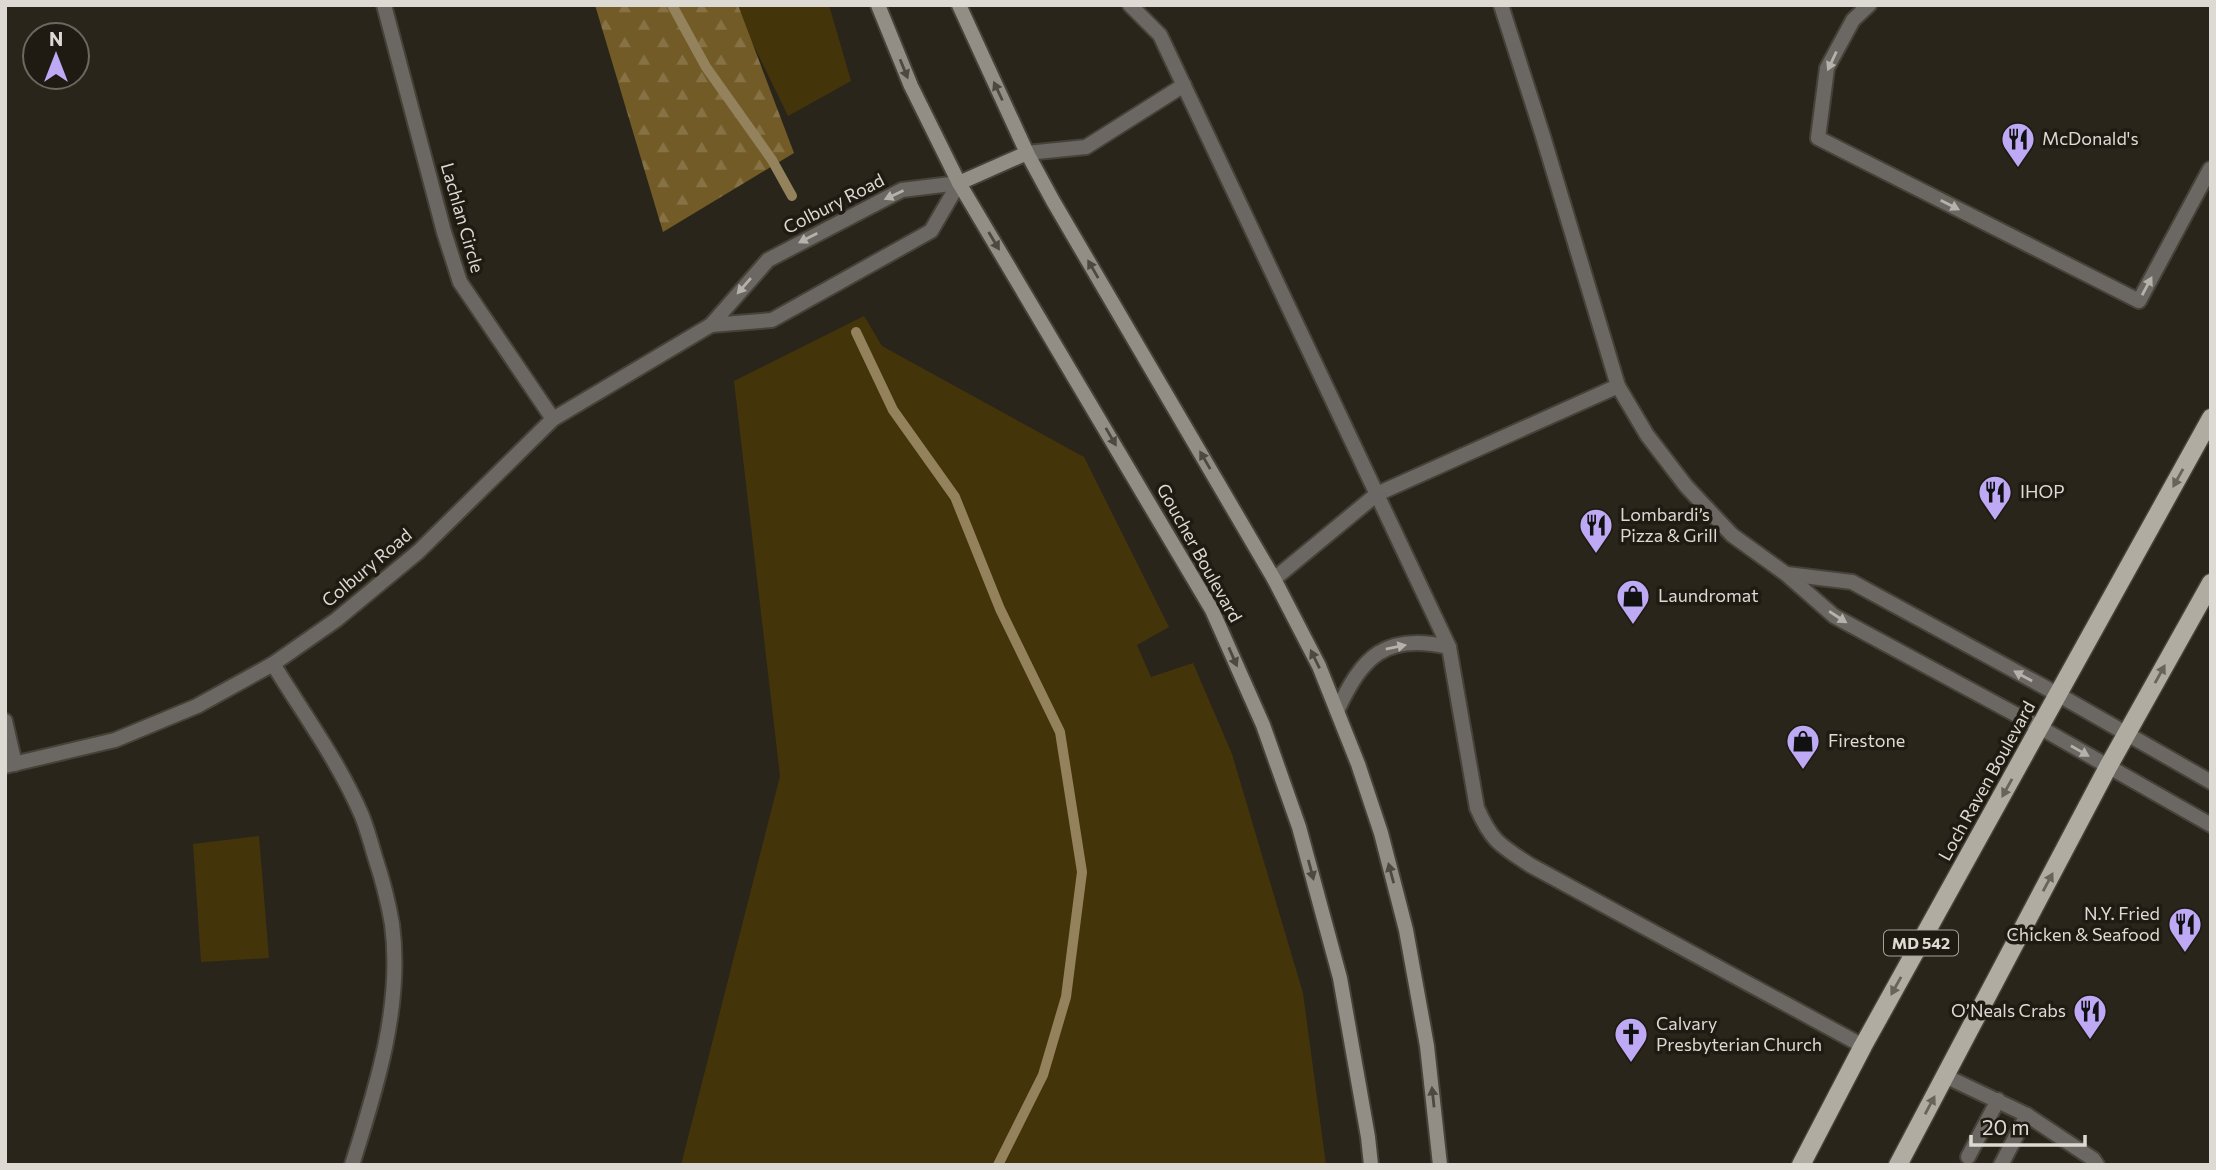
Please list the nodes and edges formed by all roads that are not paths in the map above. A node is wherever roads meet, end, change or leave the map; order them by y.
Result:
1 (384, 5) edge
2 (878, 5) edge
3 (959, 5) edge
4 (1130, 5) edge
5 (1501, 5) edge
6 (1869, 5) edge
7 (1184, 85) junction
8 (1027, 153) junction
9 (2210, 169) edge
10 (958, 183) junction
11 (710, 325) junction
12 (1618, 386) junction
13 (2211, 418) edge
14 (553, 419) junction
15 (1377, 494) junction
16 (1786, 574) junction
17 (1274, 579) junction
18 (2211, 583) edge
19 (1449, 647) junction
20 (273, 664) junction
21 (2059, 695) junction
22 (1337, 712) junction
23 (5, 721) edge
24 (2041, 729) junction
25 (2127, 734) junction
26 (10, 765) edge
27 (2108, 767) junction
28 (2211, 782) edge
29 (2211, 825) edge
30 (1863, 1046) junction
31 (1945, 1076) junction
32 (1998, 1100) junction
33 (2028, 1115) junction
34 (1968, 1157) dead end
35 (2094, 1163) edge
36 (352, 1165) edge
37 (1371, 1165) edge
38 (1440, 1165) edge
39 (1801, 1165) edge
40 (1898, 1165) edge
41 (2000, 1165) edge

1 - 14 street, Lachlan Circle
2 -> 10 main road, Goucher Boulevard
8 -> 3 main road
4 - 7 street
5 - 12 street
6 -> 9 street
7 - 8 street
7 - 15 street
8 - 10 main road
17 -> 8 main road
10 -> 11 street, Colbury Road
10 - 11 street, Colbury Road
10 -> 37 main road, Goucher Boulevard
11 - 14 street, Colbury Road
12 - 15 street
12 - 16 street
13 -> 21 main road, Loch Raven Boulevard / MD 542
14 - 20 street, Colbury Road
15 - 17 street
15 - 19 street
21 -> 16 street
16 -> 24 street
22 -> 17 main road
25 -> 18 main road
22 -> 19 street
19 - 30 street
20 - 26 street, Colbury Road
20 - 36 street
21 - 24 main road, Loch Raven Boulevard / MD 542
21 - 25 street
38 -> 22 main road
23 - 26 street
24 -> 27 street
24 -> 30 main road, Loch Raven Boulevard / MD 542
25 - 27 main road
25 - 28 street
27 - 29 street
31 -> 27 main road
30 - 39 main road, Loch Raven Boulevard / MD 542
31 - 32 street
40 -> 31 main road
32 - 33 street
32 - 34 street
33 - 35 street
33 - 41 street

